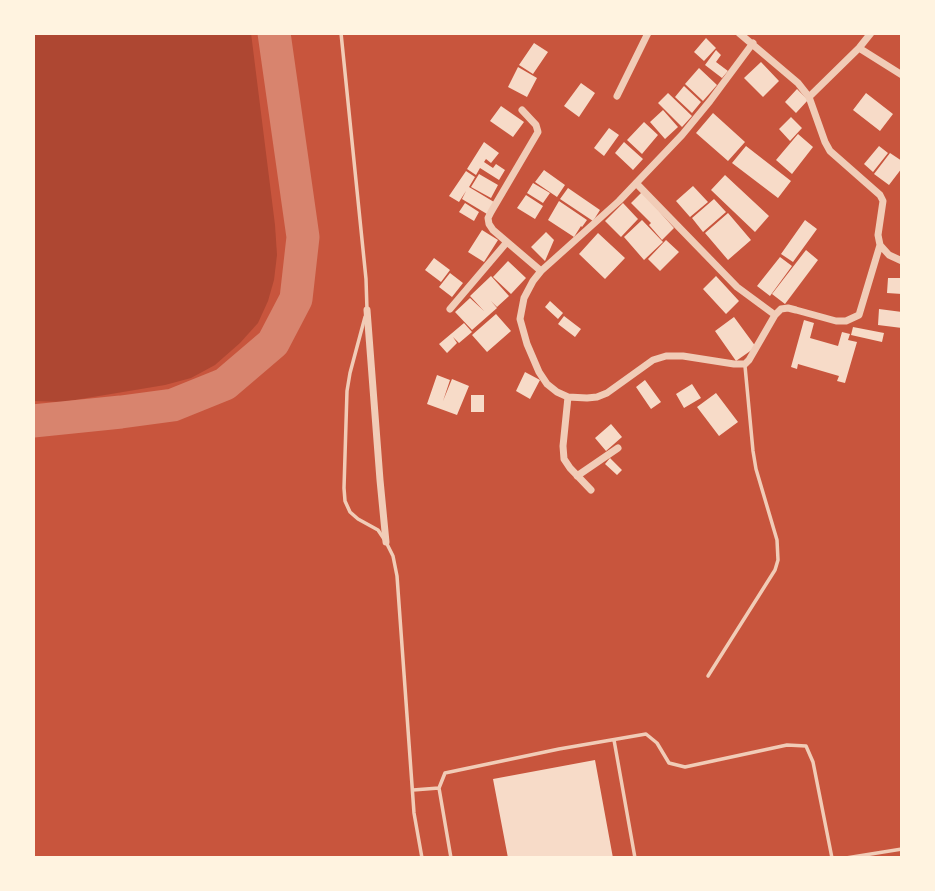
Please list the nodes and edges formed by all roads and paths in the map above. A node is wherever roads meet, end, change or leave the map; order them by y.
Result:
1 (341, 33) edge
2 (648, 33) edge
3 (739, 33) edge
4 (871, 33) edge
5 (753, 43) junction
6 (859, 48) junction
7 (902, 75) edge
8 (617, 96) dead end
9 (809, 97) junction
10 (522, 110) dead end
11 (636, 183) junction
12 (507, 242) junction
13 (880, 245) junction
14 (902, 261) edge
15 (541, 271) junction
16 (450, 309) dead end
17 (367, 310) junction
18 (775, 315) junction
19 (745, 364) junction
20 (568, 397) junction
21 (618, 447) dead end
22 (577, 476) junction
23 (591, 490) dead end
24 (386, 542) junction
25 (708, 676) dead end
26 (614, 740) junction
27 (439, 788) junction
28 (412, 790) junction
29 (902, 849) edge
30 (422, 858) edge
31 (451, 858) edge
32 (635, 858) edge
33 (832, 858) edge
34 (846, 858) edge

1 - 17 lane
2 - 8 street
3 - 5 street
4 - 6 street
5 - 9 street
5 - 11 street
6 - 7 street
6 - 9 street
9 - 13 street
10 - 12 street
11 - 15 street
11 - 18 street
12 - 15 street
12 - 16 street
13 - 14 street
13 - 18 street
15 - 20 street
17 - 24 street
17 - 24 lane
18 - 19 street
19 - 20 street
19 - 25 lane
20 - 22 street
21 - 22 street
22 - 23 street
24 - 28 lane
26 - 27 lane
26 - 32 lane
26 - 33 lane
27 - 28 lane
27 - 31 lane
28 - 30 lane
29 - 34 lane

